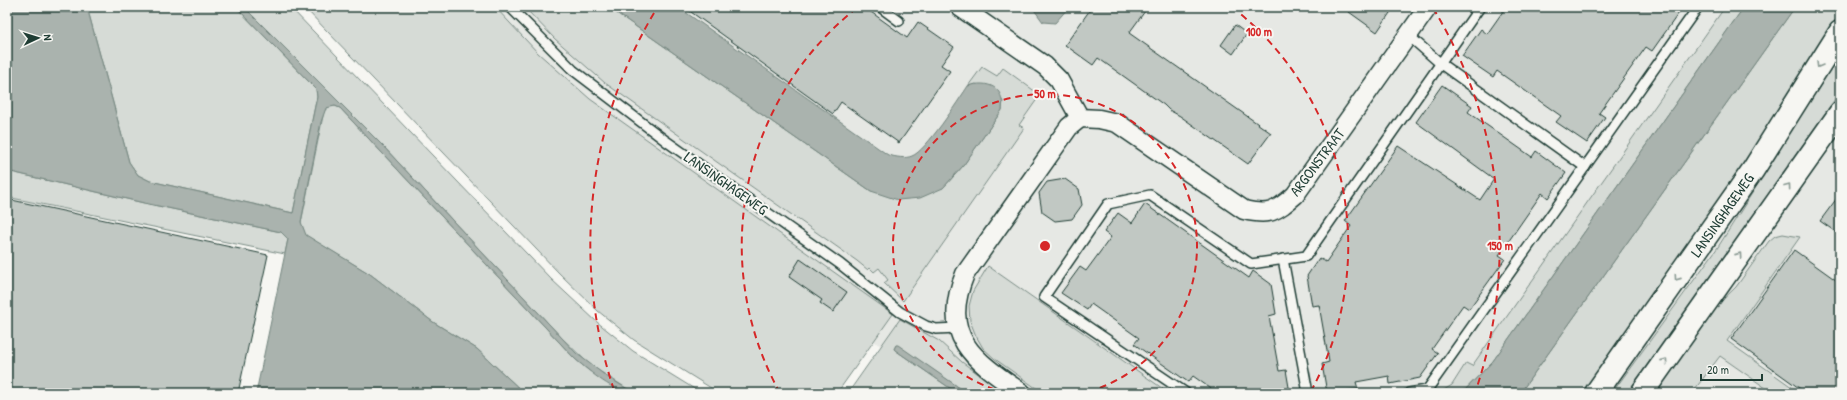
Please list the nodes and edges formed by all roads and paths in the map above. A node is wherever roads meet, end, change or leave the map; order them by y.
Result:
1 (510, 7) edge
2 (880, 7) edge
3 (960, 7) edge
4 (1428, 7) edge
5 (1480, 7) edge
6 (1698, 7) edge
7 (899, 21) dead end
8 (1840, 32) edge
9 (1408, 35) junction
10 (1440, 64) junction
11 (1840, 113) edge
12 (1080, 118) junction
13 (1585, 166) junction
14 (1283, 259) junction
15 (958, 328) junction
16 (1022, 393) edge
17 (1186, 393) edge
18 (1308, 393) edge
19 (1409, 393) edge
20 (1596, 393) edge
21 (1642, 393) edge

1 - 15 lane, LANSINGHAGEWEG
2 - 7 lane
3 - 12 street
4 - 9 street, ARGONSTRAAT
5 - 10 lane
6 - 13 lane
8 -> 20 street, LANSINGHAGEWEG
9 - 10 lane
9 - 12 street, ARGONSTRAAT
10 - 13 lane
10 - 14 lane
21 -> 11 street
12 - 15 street
13 - 19 lane
14 - 17 lane
14 - 18 lane
15 - 16 street

